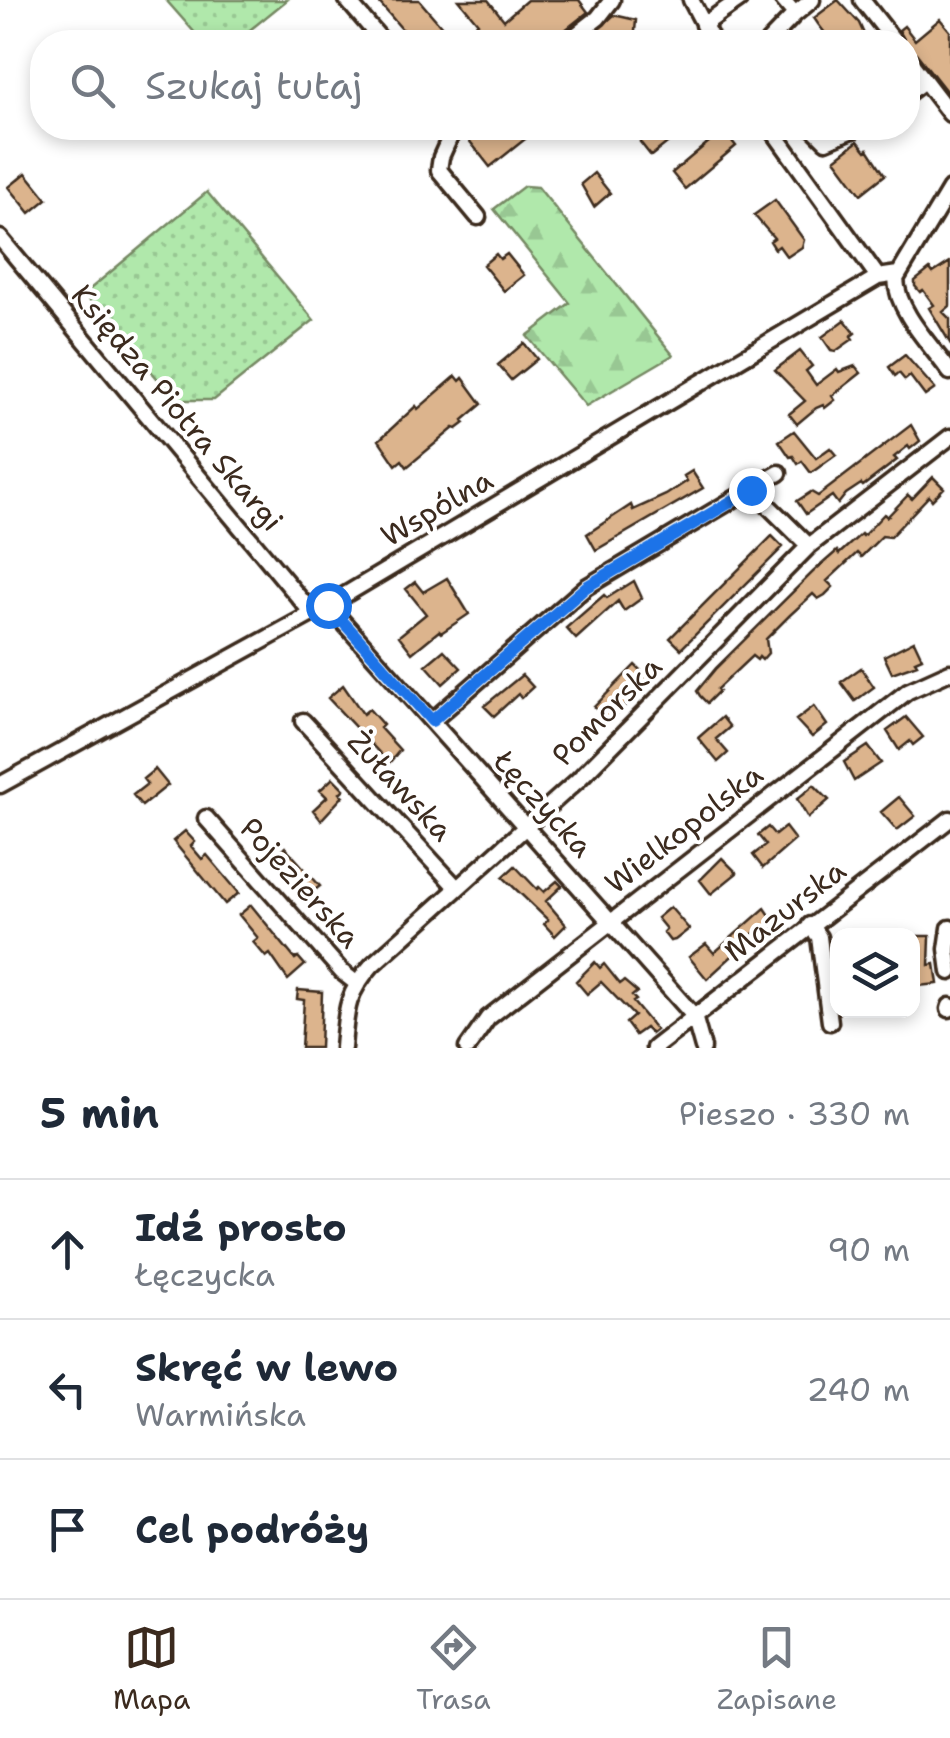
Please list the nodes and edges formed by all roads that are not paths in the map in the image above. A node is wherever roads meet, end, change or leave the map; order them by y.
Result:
1 (346, 0) edge
2 (612, 0) edge
3 (691, 0) edge
4 (739, 0) edge
5 (783, 0) edge
6 (812, 0) edge
7 (862, 0) edge
8 (796, 14) junction
9 (702, 24) junction
10 (372, 30) edge
11 (582, 30) edge
12 (706, 30) edge
13 (780, 30) edge
14 (886, 30) edge
15 (920, 76) edge
16 (924, 81) junction
17 (920, 84) edge
18 (950, 114) edge
19 (448, 140) edge
20 (781, 140) edge
21 (950, 189) edge
22 (478, 217) dead end
23 (0, 238) edge
24 (898, 274) junction
25 (878, 277) junction
26 (950, 372) edge
27 (950, 437) edge
28 (779, 473) dead end
29 (751, 490) junction
30 (809, 546) junction
31 (328, 605) junction
32 (312, 613) junction
33 (950, 672) edge
34 (303, 721) dead end
35 (432, 721) junction
36 (0, 785) edge
37 (206, 818) dead end
38 (950, 818) edge
39 (526, 827) junction
40 (457, 888) junction
41 (611, 920) junction
42 (810, 925) junction
43 (950, 928) edge
44 (950, 972) edge
45 (356, 983) junction
46 (694, 1016) junction
47 (830, 1022) dead end
48 (343, 1048) edge
49 (467, 1048) edge
50 (654, 1048) edge
51 (703, 1048) edge

1 - 10 street
2 - 11 street
3 - 9 street
4 - 9 street
5 - 8 street
6 - 8 street
7 - 14 street
8 - 13 street
9 - 12 street
15 - 16 street
16 - 17 street
16 - 18 street
19 - 22 street
20 - 25 street
21 - 24 street
23 - 32 street, Księdza Piotra Skargi
24 - 25 street, Wspólna
24 - 26 street
25 - 31 street, Wspólna
27 - 30 street, Pomorska
28 - 29 street
29 - 30 street
29 - 35 street
30 - 39 street, Pomorska
31 - 32 street, Wspólna
31 - 35 street, Łęczycka
32 - 36 street, Wspólna
33 - 41 street, Wielkopolska
34 - 40 street, Żuławska
35 - 39 street, Łęczycka
37 - 45 street, Pojezierska
38 - 42 street, Mazurska
39 - 40 street, Pomorska
39 - 41 street, Łęczycka
40 - 45 street, Pomorska
41 - 46 street, Łęczycka
41 - 49 street, Wielkopolska
42 - 46 street, Mazurska
42 - 47 street
43 - 44 street
45 - 48 street
46 - 50 street, Mazurska
46 - 51 street, Łęczycka

